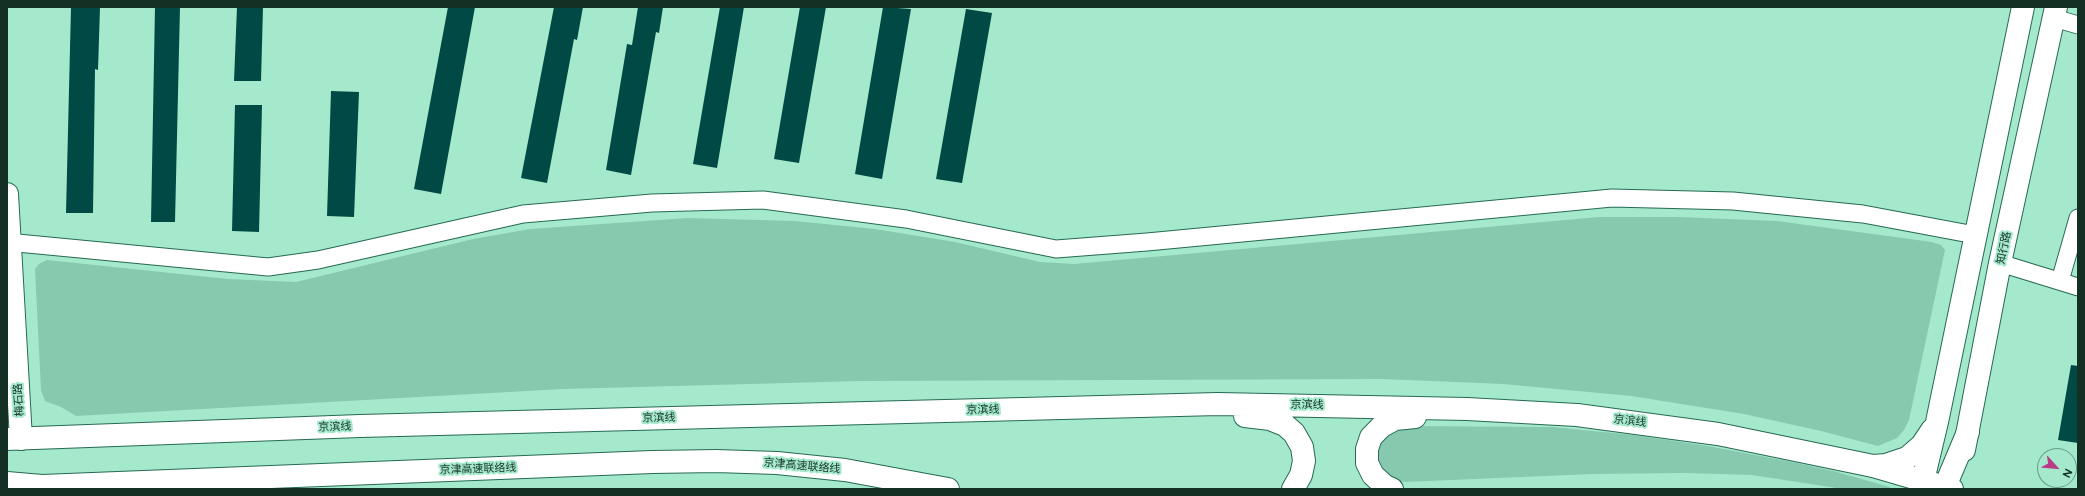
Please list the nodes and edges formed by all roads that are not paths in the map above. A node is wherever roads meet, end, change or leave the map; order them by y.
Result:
1 (2023, 7) edge
2 (2055, 13) edge
3 (2078, 25) edge
4 (7, 194) edge
5 (2078, 218) edge
6 (1975, 235) junction
7 (8, 242) edge
8 (2000, 263) junction
9 (2060, 281) junction
10 (2078, 286) edge
11 (1137, 406) junction
12 (1528, 412) junction
13 (1937, 422) junction
14 (14, 439) edge
15 (1873, 466) junction
16 (7, 483) edge
17 (1922, 484) edge
18 (1949, 488) edge
19 (948, 489) edge
20 (1293, 489) edge
21 (1392, 489) edge

1 - 6 main road
2 - 3 street
2 - 8 main road, 知行路
4 - 7 main road, 梅石路
5 - 9 street
6 - 7 street
6 - 13 main road
7 - 14 main road, 梅石路
8 - 9 street
8 - 18 main road, 知行路
9 - 10 street
11 - 12 main road, 京滨线
11 - 14 main road, 京滨线
11 - 20 main road
12 - 15 main road, 京滨线
12 - 21 main road
13 - 15 main road
13 - 17 main road
15 - 17 main road, 京滨线
16 - 19 main road, 京津高速联络线
17 - 18 main road, 京滨线

